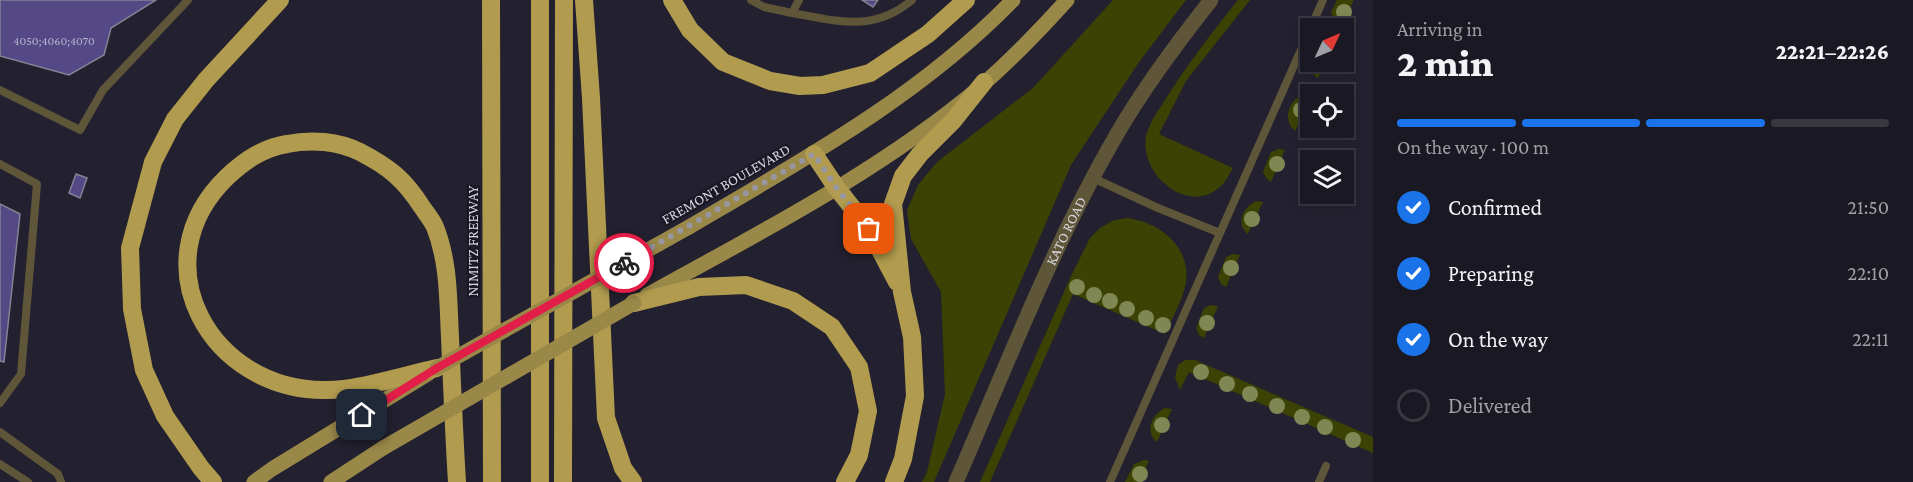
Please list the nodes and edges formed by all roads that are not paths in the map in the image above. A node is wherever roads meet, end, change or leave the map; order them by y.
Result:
1 (188, 0) edge
2 (280, 0) edge
3 (491, 0) edge
4 (540, 0) edge
5 (564, 0) edge
6 (584, 0) edge
7 (672, 0) edge
8 (751, 0) edge
9 (799, 0) edge
10 (912, 0) edge
11 (966, 0) edge
12 (1013, 0) edge
13 (1067, 0) edge
14 (1211, 0) edge
15 (1323, 0) edge
16 (792, 13) junction
17 (984, 82) junction
18 (0, 90) edge
19 (814, 154) junction
20 (0, 164) edge
21 (1093, 178) junction
22 (836, 187) junction
23 (1220, 233) junction
24 (902, 292) junction
25 (634, 303) junction
26 (437, 368) junction
27 (1, 400) edge
28 (0, 432) edge
29 (0, 464) edge
30 (1326, 466) dead end
31 (28, 482) edge
32 (61, 482) edge
33 (213, 482) edge
34 (254, 482) edge
35 (331, 482) edge
36 (457, 482) edge
37 (492, 482) edge
38 (540, 482) edge
39 (563, 482) edge
40 (633, 482) edge
41 (845, 482) edge
42 (894, 482) edge
43 (956, 482) edge
44 (1110, 482) edge
45 (1319, 482) edge

1 - 18 lane
2 - 33 highway
3 - 37 highway, NIMITZ FREEWAY
4 - 38 highway
5 - 39 highway
6 - 40 highway
7 - 11 highway
8 - 16 lane
9 - 16 lane
10 - 16 lane
12 - 19 main road, FREMONT BOULEVARD
13 - 17 main road
14 - 21 street, KATO ROAD
15 - 23 lane
17 - 22 main road
17 - 24 highway
19 - 22 highway
19 - 26 main road, FREMONT BOULEVARD, bridge
20 - 27 lane
21 - 23 lane
21 - 43 street, KATO ROAD
22 - 24 highway
22 - 25 main road
23 - 44 lane
24 - 42 highway
25 - 35 main road, bridge
25 - 41 highway
26 - 34 main road, FREMONT BOULEVARD
26 - 36 highway
28 - 32 lane
29 - 31 lane
30 - 45 lane

